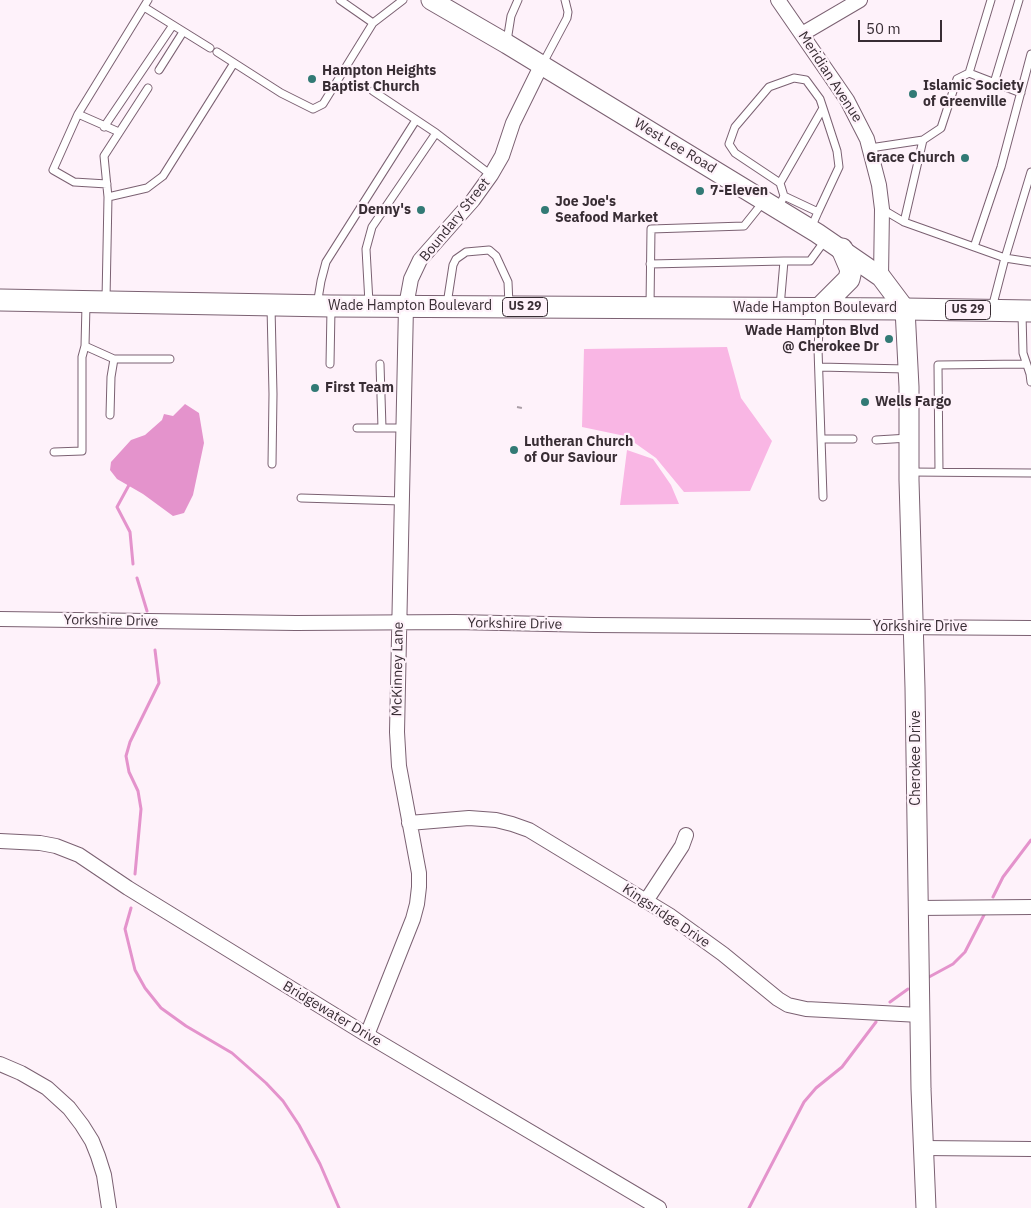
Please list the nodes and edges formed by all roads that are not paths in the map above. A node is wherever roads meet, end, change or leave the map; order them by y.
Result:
1 (148, 0) edge
2 (340, 0) edge
3 (403, 0) edge
4 (432, 0) edge
5 (518, 0) edge
6 (565, 0) edge
7 (778, 0) edge
8 (860, 0) edge
9 (991, 0) edge
10 (1019, 0) edge
11 (144, 7) junction
12 (373, 23) junction
13 (173, 25) junction
14 (183, 32) junction
15 (802, 34) junction
16 (507, 44) junction
17 (1031, 54) edge
18 (234, 63) junction
19 (541, 66) junction
20 (159, 70) dead end
21 (969, 73) junction
22 (994, 83) junction
23 (148, 88) dead end
24 (374, 91) dead end
25 (1021, 93) junction
26 (823, 108) junction
27 (78, 114) junction
28 (416, 120) junction
29 (104, 127) junction
30 (119, 132) junction
31 (436, 133) junction
32 (923, 140) junction
33 (870, 148) junction
34 (1031, 172) edge
35 (491, 175) junction
36 (780, 183) junction
37 (107, 184) junction
38 (108, 197) junction
39 (775, 202) junction
40 (882, 209) junction
41 (814, 220) junction
42 (904, 222) junction
43 (834, 244) junction
44 (974, 247) junction
45 (1005, 258) junction
46 (784, 261) junction
47 (1031, 262) edge
48 (650, 264) junction
49 (881, 277) junction
50 (0, 300) edge
51 (407, 300) junction
52 (96, 302) junction
53 (270, 304) junction
54 (324, 306) junction
55 (369, 306) junction
56 (447, 306) junction
57 (509, 307) junction
58 (650, 308) junction
59 (780, 308) junction
60 (820, 308) junction
61 (905, 309) junction
62 (991, 311) junction
63 (1026, 311) edge
64 (85, 346) junction
65 (114, 358) junction
66 (170, 360) dead end
67 (330, 364) dead end
68 (380, 364) dead end
69 (1026, 364) junction
70 (819, 367) junction
71 (908, 369) junction
72 (1031, 382) edge
73 (110, 415) dead end
74 (357, 428) dead end
75 (382, 428) junction
76 (402, 428) junction
77 (909, 438) junction
78 (821, 439) junction
79 (853, 439) dead end
80 (876, 440) dead end
81 (54, 452) dead end
82 (272, 464) dead end
83 (909, 472) junction
84 (939, 472) junction
85 (1031, 473) edge
86 (823, 497) dead end
87 (301, 498) dead end
88 (401, 501) junction
89 (0, 619) edge
90 (399, 623) junction
91 (913, 627) junction
92 (1031, 628) edge
93 (409, 823) junction
94 (686, 835) dead end
95 (0, 841) edge
96 (646, 901) junction
97 (1031, 907) edge
98 (918, 908) junction
99 (920, 1015) junction
100 (367, 1035) junction
101 (0, 1064) edge
102 (924, 1148) junction
103 (1031, 1149) edge
104 (109, 1208) edge
105 (659, 1208) edge
106 (926, 1208) edge

1 - 11 lane
2 - 12 lane
3 - 12 lane
4 - 16 street, West Lee Road
5 - 16 lane
6 - 19 lane
7 - 15 street, Meridian Avenue
8 - 15 street
9 - 21 lane
10 - 22 lane
11 - 13 lane
11 - 27 lane
12 - 18 lane
13 - 14 lane
13 - 29 lane
14 - 18 lane
14 - 20 lane
15 - 33 street, Meridian Avenue
16 - 19 street, West Lee Road
17 - 25 lane
18 - 38 lane
19 - 35 street, Boundary Street
19 - 39 street, West Lee Road
21 - 22 lane
21 - 32 lane
22 - 25 lane
23 - 30 lane
24 - 28 lane
25 - 44 lane
26 - 36 lane
26 - 36 lane
26 - 41 lane
27 - 29 lane
27 - 37 lane
28 - 31 lane
28 - 54 lane
29 - 30 lane
30 - 37 lane
31 - 35 lane
31 - 55 lane
32 - 33 lane
32 - 42 lane
33 - 40 street, Meridian Avenue
34 - 45 lane
35 - 51 street, Boundary Street
36 - 39 lane
37 - 38 lane
38 - 52 lane
39 - 41 street, West Lee Road
39 - 48 lane
40 - 42 lane
40 - 49 street, Meridian Avenue
41 - 43 street, West Lee Road
42 - 44 lane
43 - 46 lane
43 - 49 street, West Lee Road
43 - 60 main road
44 - 45 lane
45 - 47 lane
45 - 62 lane
46 - 48 lane
46 - 59 lane
48 - 58 lane
49 - 61 street, West Lee Road
50 - 52 main road, Wade Hampton Boulevard / US 29
51 - 55 main road, Wade Hampton Boulevard / US 29
51 - 56 main road, Wade Hampton Boulevard / US 29
51 - 76 street, McKinney Lane
52 - 53 main road, Wade Hampton Boulevard / US 29
52 - 64 lane
53 - 54 main road, Wade Hampton Boulevard / US 29
53 - 82 lane
54 - 55 main road, Wade Hampton Boulevard / US 29
54 - 67 lane
56 - 57 main road, Wade Hampton Boulevard / US 29
56 - 57 lane
57 - 58 main road, Wade Hampton Boulevard / US 29
58 - 59 main road, Wade Hampton Boulevard / US 29
59 - 60 main road, Wade Hampton Boulevard / US 29
60 - 61 main road, Wade Hampton Boulevard / US 29
60 - 70 lane
61 - 62 main road, Wade Hampton Boulevard / US 29
61 - 71 street, Cherokee Drive
62 - 63 main road, Wade Hampton Boulevard / US 29
63 - 69 lane
64 - 65 lane
64 - 81 lane
65 - 66 lane
65 - 73 lane
68 - 75 lane
69 - 72 lane
69 - 84 lane
70 - 71 lane
70 - 78 lane
71 - 77 street, Cherokee Drive
74 - 75 lane
75 - 76 lane
76 - 88 street, McKinney Lane
77 - 80 lane
77 - 83 street, Cherokee Drive
78 - 79 lane
78 - 86 lane
83 - 84 lane
83 - 91 street, Cherokee Drive
84 - 85 lane
87 - 88 lane
88 - 90 street, McKinney Lane
89 - 90 street, Yorkshire Drive
90 - 91 street, Yorkshire Drive
90 - 93 street, McKinney Lane
91 - 92 street, Yorkshire Drive
91 - 98 street, Cherokee Drive
93 - 96 street, Kingsridge Drive
93 - 100 street, McKinney Lane
94 - 96 street
95 - 100 street, Bridgewater Drive
96 - 99 street, Kingsridge Drive
97 - 98 street
98 - 99 street, Cherokee Drive
99 - 102 street, Cherokee Drive
100 - 105 street, Bridgewater Drive
101 - 104 street
102 - 103 street
102 - 106 street, Cherokee Drive

